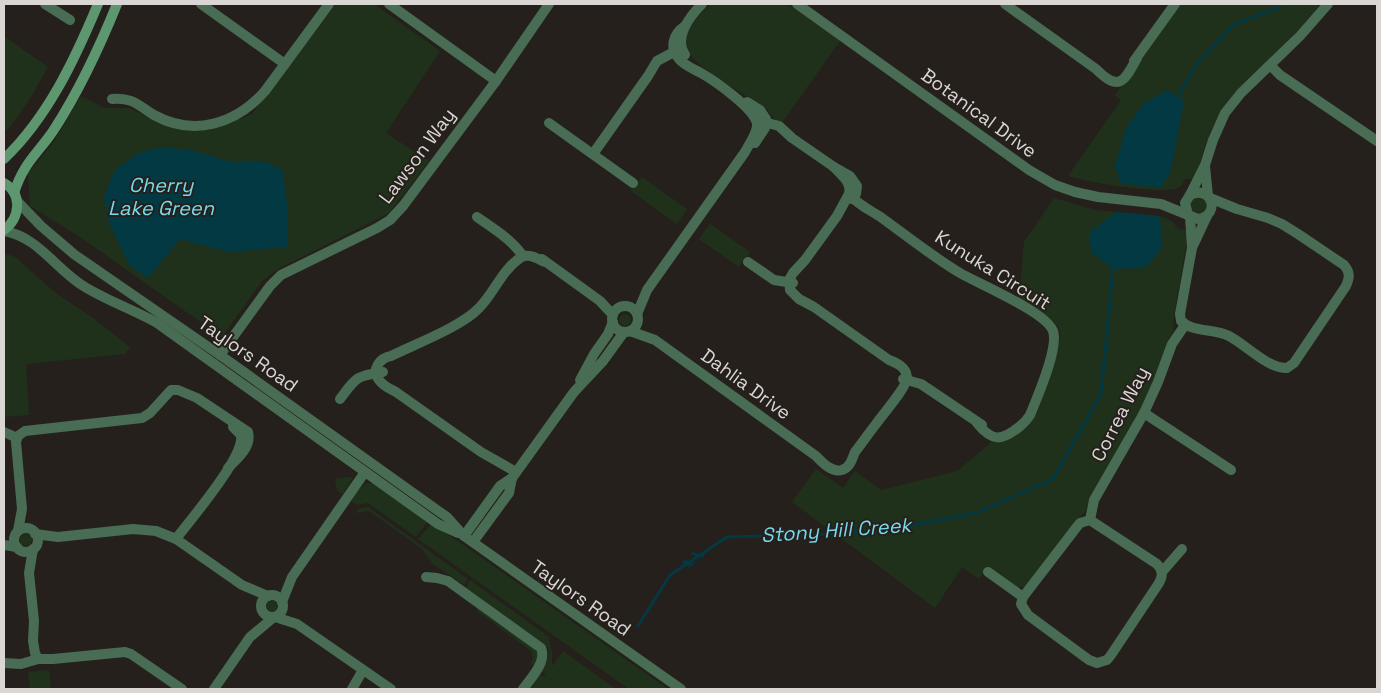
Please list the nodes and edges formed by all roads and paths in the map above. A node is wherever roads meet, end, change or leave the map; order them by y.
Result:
1 (45, 4) edge
2 (98, 4) edge
3 (117, 4) edge
4 (201, 4) edge
5 (329, 4) edge
6 (389, 4) edge
7 (549, 4) edge
8 (702, 4) edge
9 (798, 4) edge
10 (1005, 4) edge
11 (1175, 4) edge
12 (1328, 4) edge
13 (70, 20) dead end
14 (678, 54) junction
15 (285, 64) junction
16 (1271, 66) junction
17 (496, 81) junction
18 (112, 99) dead end
19 (548, 123) dead end
20 (763, 125) junction
21 (1377, 141) edge
22 (593, 154) junction
23 (4, 159) edge
24 (1205, 165) junction
25 (4, 183) edge
26 (633, 183) dead end
27 (852, 196) junction
28 (1189, 196) junction
29 (16, 197) junction
30 (1209, 197) junction
31 (1160, 204) junction
32 (1237, 209) junction
33 (1189, 215) junction
34 (1208, 215) junction
35 (477, 217) dead end
36 (4, 230) edge
37 (1192, 248) junction
38 (522, 254) junction
39 (748, 262) dead end
40 (792, 283) junction
41 (647, 290) junction
42 (618, 313) junction
43 (638, 317) junction
44 (1185, 325) junction
45 (627, 331) junction
46 (655, 340) junction
47 (220, 355) junction
48 (380, 373) junction
49 (904, 380) junction
50 (574, 392) junction
51 (340, 399) dead end
52 (1144, 413) junction
53 (4, 432) edge
54 (17, 438) junction
55 (368, 467) junction
56 (1231, 470) dead end
57 (514, 475) junction
58 (22, 509) junction
59 (1090, 520) junction
60 (34, 532) junction
61 (17, 533) junction
62 (463, 535) junction
63 (58, 537) junction
64 (4, 539) edge
65 (178, 541) junction
66 (473, 542) junction
67 (4, 545) edge
68 (34, 548) junction
69 (18, 549) junction
70 (1182, 549) dead end
71 (988, 572) dead end
72 (1162, 572) junction
73 (29, 573) junction
74 (292, 577) junction
75 (426, 577) dead end
76 (242, 585) junction
77 (270, 595) junction
78 (1023, 597) junction
79 (282, 604) junction
80 (261, 607) junction
81 (274, 617) junction
82 (297, 624) junction
83 (250, 637) junction
84 (37, 654) junction
85 (7, 663) edge
86 (366, 672) junction
87 (182, 689) edge
88 (214, 689) edge
89 (352, 689) edge
90 (356, 689) edge
91 (391, 689) edge
92 (523, 689) edge
93 (681, 689) edge

1 - 13 street
2 - 23 main road
3 - 29 main road
4 - 15 street
5 - 15 street
6 - 17 street
7 - 17 street, Lawson Way
8 - 14 street
9 - 31 street, Botanical Drive
10 - 11 street
12 - 16 street
14 - 20 street
14 - 22 street
15 - 18 street
16 - 21 street
16 - 24 street
17 - 47 street, Lawson Way
19 - 22 street
20 - 27 street
20 - 41 street
22 - 26 street
24 - 28 street
24 - 30 street
25 - 29 main road
27 - 40 street
27 - 49 street, Kunuka Circuit
28 - 30 street
28 - 31 street, Botanical Drive
28 - 33 street
29 - 36 main road
29 - 47 street, Taylors Road
30 - 32 street
30 - 34 street
31 - 33 street, Botanical Drive
32 - 34 street
32 - 44 street
33 - 34 street
33 - 37 street
34 - 37 street
35 - 38 street
36 - 55 street, Taylors Road
37 - 44 street
38 - 42 street
38 - 48 street
39 - 40 street
40 - 49 street
41 - 42 street
41 - 43 street
42 - 43 street
42 - 45 street
42 - 50 street
43 - 45 street
43 - 46 street, Dahlia Drive
44 - 52 street, Correa Way
45 - 46 street, Dahlia Drive
45 - 50 street
46 - 49 street, Dahlia Drive
47 - 55 street, Taylors Road
48 - 51 street
48 - 57 street
50 - 57 street
52 - 56 street
52 - 59 street, Correa Way
53 - 54 street
54 - 58 street
54 - 65 street
55 - 62 street, Taylors Road
55 - 74 street
57 - 62 street
57 - 66 street
58 - 60 street
58 - 61 street
59 - 72 street
59 - 78 street
60 - 61 street
60 - 63 street
60 - 68 street
61 - 64 street
61 - 69 street
62 - 66 street, Taylors Road
63 - 65 street
63 - 68 street
65 - 76 street
66 - 93 street, Taylors Road
67 - 69 street
68 - 69 street
68 - 73 street
69 - 73 street
70 - 72 street
71 - 78 street
72 - 78 street
73 - 84 street
74 - 77 street
74 - 79 street
75 - 92 street
76 - 77 street
76 - 80 street
77 - 79 street
77 - 80 street
79 - 81 street
79 - 82 street
80 - 81 street
80 - 83 street
81 - 82 street
81 - 83 street
82 - 86 street
83 - 88 street
84 - 85 street
84 - 87 street
86 - 89 street
86 - 90 street
86 - 91 street

